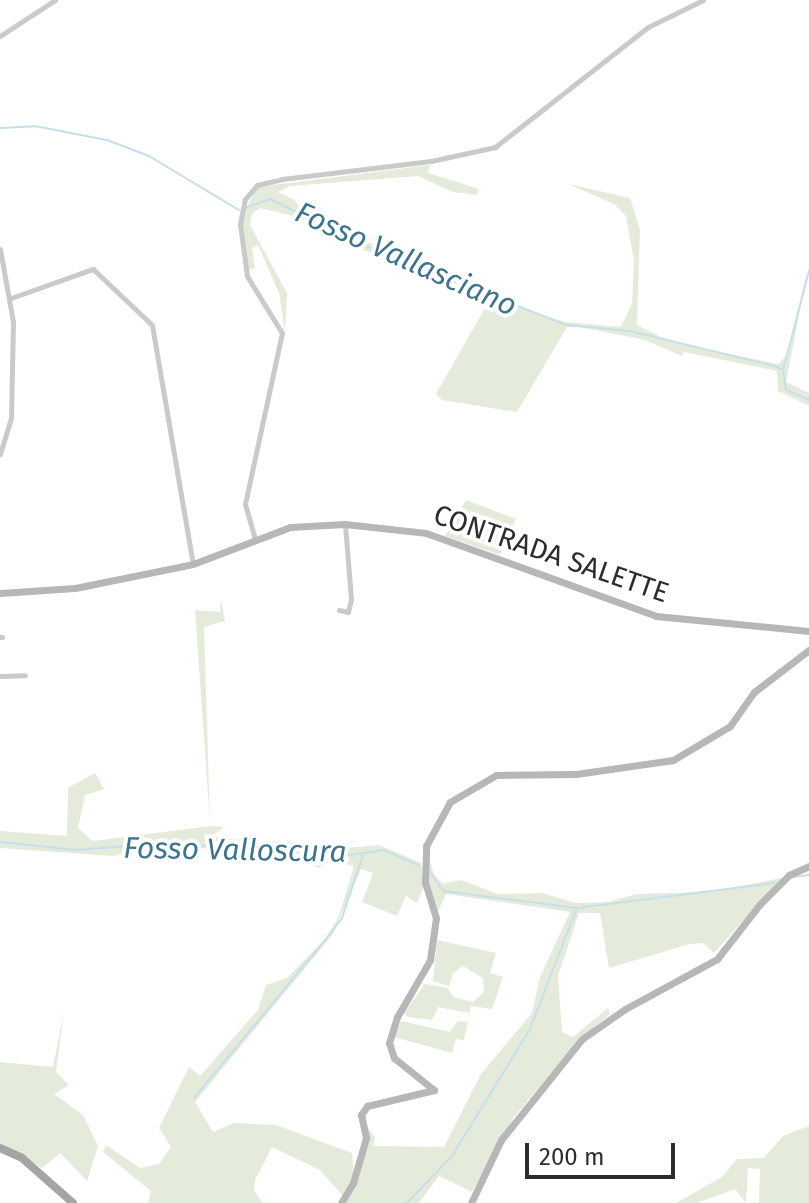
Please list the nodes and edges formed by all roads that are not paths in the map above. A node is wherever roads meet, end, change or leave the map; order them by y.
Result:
1 (55, 0) edge
2 (703, 0) edge
3 (0, 36) edge
4 (0, 249) edge
5 (11, 298) junction
6 (3, 439) edge
7 (0, 454) edge
8 (345, 524) junction
9 (255, 539) junction
10 (193, 564) junction
11 (0, 593) edge
12 (339, 610) dead end
13 (809, 631) edge
14 (809, 650) edge
15 (25, 675) dead end
16 (0, 676) edge
17 (809, 866) edge
18 (0, 1148) edge
19 (73, 1203) edge
20 (341, 1203) edge
21 (471, 1203) edge

1 - 3 street
2 - 9 street
4 - 5 street
5 - 6 street
5 - 10 street
6 - 7 street
8 - 9 street, CONTRADA SALETTE
8 - 12 street
8 - 13 street, CONTRADA SALETTE
9 - 10 street, CONTRADA SALETTE
10 - 11 street, CONTRADA SALETTE
14 - 20 street
15 - 16 street
17 - 21 street
18 - 19 main road

